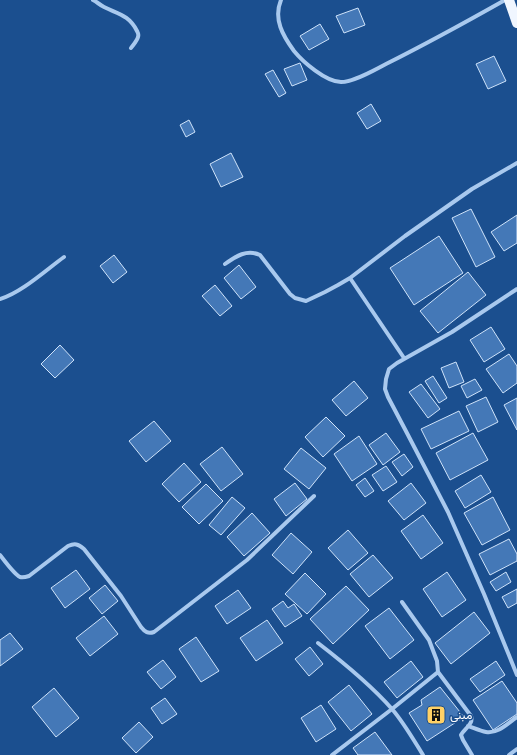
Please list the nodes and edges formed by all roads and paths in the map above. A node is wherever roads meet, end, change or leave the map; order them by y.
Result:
1 (93, 0) edge
2 (281, 0) edge
3 (505, 0) edge
4 (509, 0) edge
5 (517, 23) edge
6 (131, 48) dead end
7 (517, 163) edge
8 (64, 257) dead end
9 (225, 264) dead end
10 (350, 278) junction
11 (517, 290) edge
12 (0, 299) edge
13 (404, 358) junction
14 (314, 496) dead end
15 (0, 555) edge
16 (402, 602) dead end
17 (318, 643) dead end
18 (438, 672) junction
19 (517, 675) edge
20 (392, 709) junction
21 (517, 717) edge
22 (468, 726) junction
23 (517, 749) edge
24 (332, 755) edge
25 (423, 755) edge
26 (472, 755) edge
27 (509, 755) edge

1 - 6 street
2 - 3 street
4 - 5 main road
7 - 10 street
8 - 12 street
9 - 10 street
10 - 13 street
11 - 13 street
13 - 19 street
14 - 15 street
16 - 18 street
17 - 20 street
18 - 20 street
18 - 22 street
20 - 24 street
20 - 25 street
21 - 22 street
22 - 26 street
23 - 27 street

